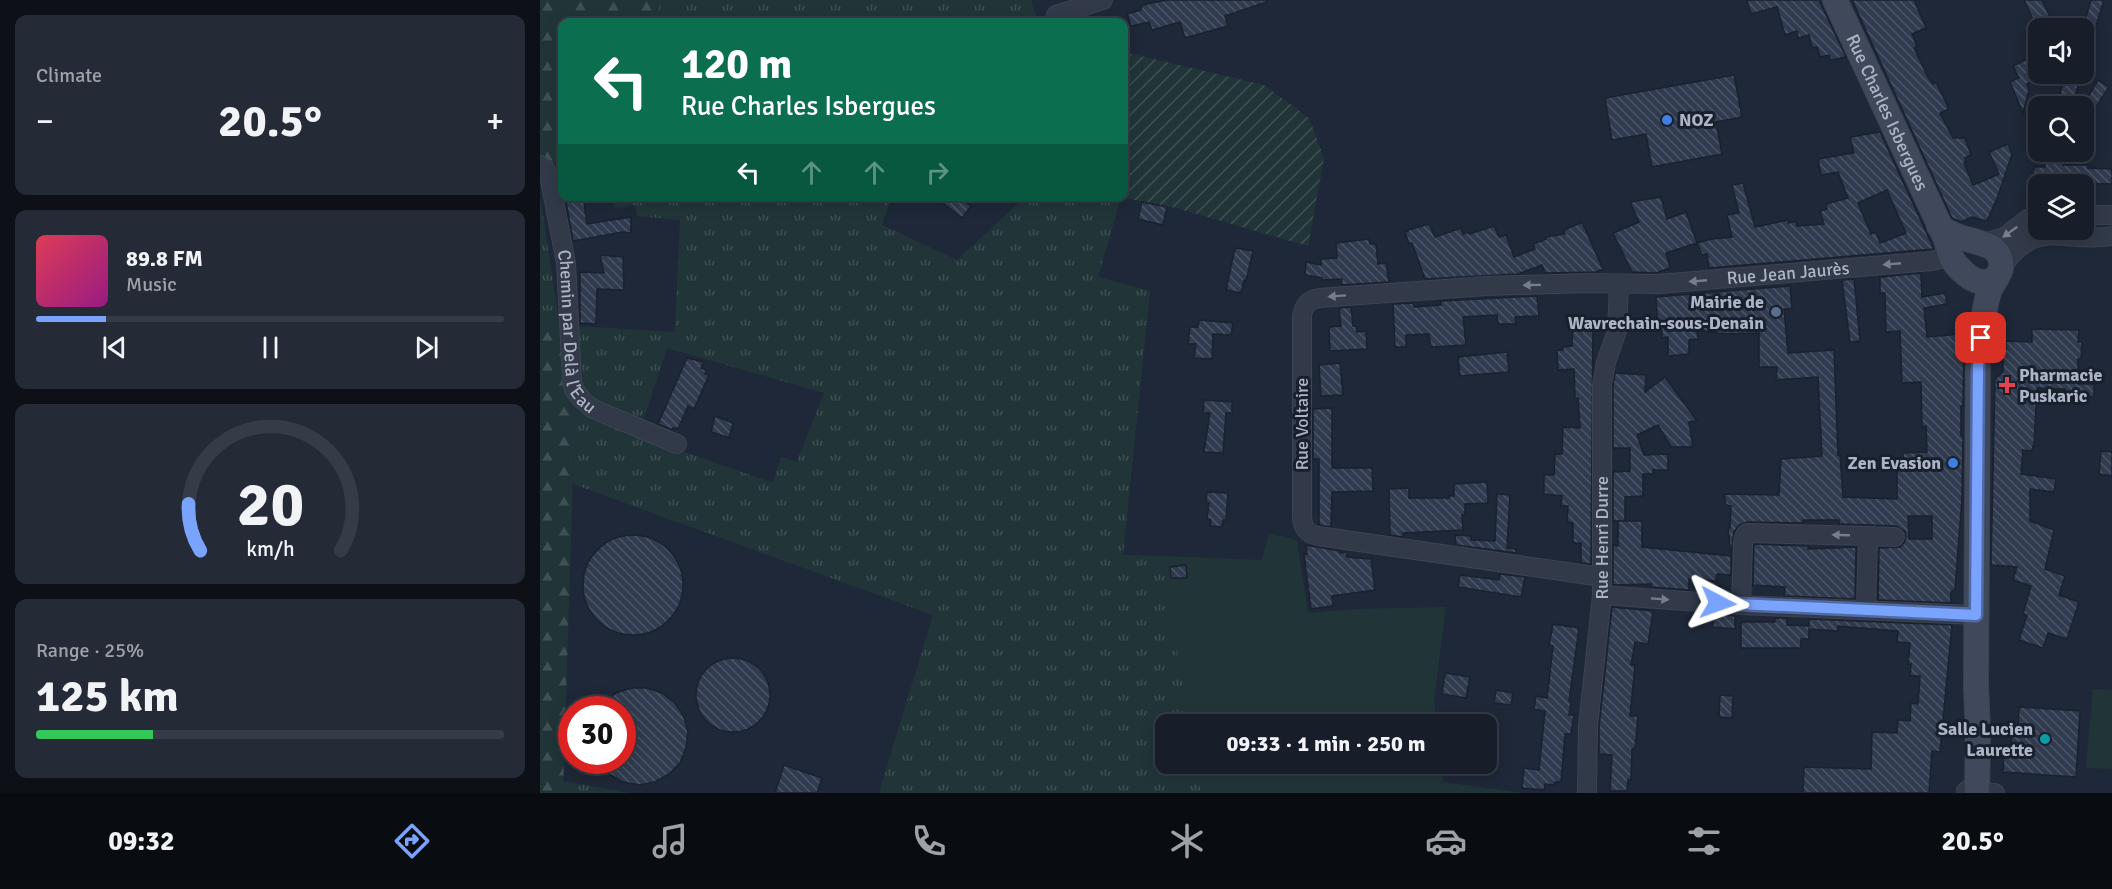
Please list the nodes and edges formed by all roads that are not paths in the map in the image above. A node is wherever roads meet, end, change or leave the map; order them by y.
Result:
1 (1103, 0) edge
2 (1835, 0) edge
3 (1056, 15) dead end
4 (540, 165) edge
5 (2094, 215) edge
6 (2112, 215) edge
7 (2028, 219) edge
8 (2112, 236) edge
9 (1961, 252) junction
10 (1998, 273) junction
11 (1590, 284) joint
12 (1619, 284) junction
13 (1978, 352) junction
14 (677, 444) dead end
15 (1868, 536) junction
16 (1895, 537) dead end
17 (1602, 586) junction
18 (1741, 605) junction
19 (1866, 610) junction
20 (1976, 615) junction
21 (1976, 792) edge
22 (1587, 793) edge

1 - 3 street
2 - 9 main road, Rue Charles Isbergues
4 - 14 street, Chemin par Delà l'Eau
5 - 6 street
7 -> 9 street, Rue Jean Jaurès
8 - 10 street
9 - 10 main road
9 -> 12 street, Rue Jean Jaurès
9 - 13 main road, Rue Charles Isbergues
10 - 13 main road, Rue Charles Isbergues
11 - 12 street, Rue Jean Jaurès
11 -> 17 street, Rue Voltaire
12 - 17 street, Rue Henri Durre
13 - 20 main road, Rue Charles Isbergues
15 - 16 street
15 -> 18 street
15 - 19 street
17 -> 18 street, Rue Voltaire
17 - 22 street, Rue Henri Durre
18 - 19 street, Rue Voltaire
19 - 20 street, Rue Voltaire
20 - 21 main road, Rue Charles Isbergues

